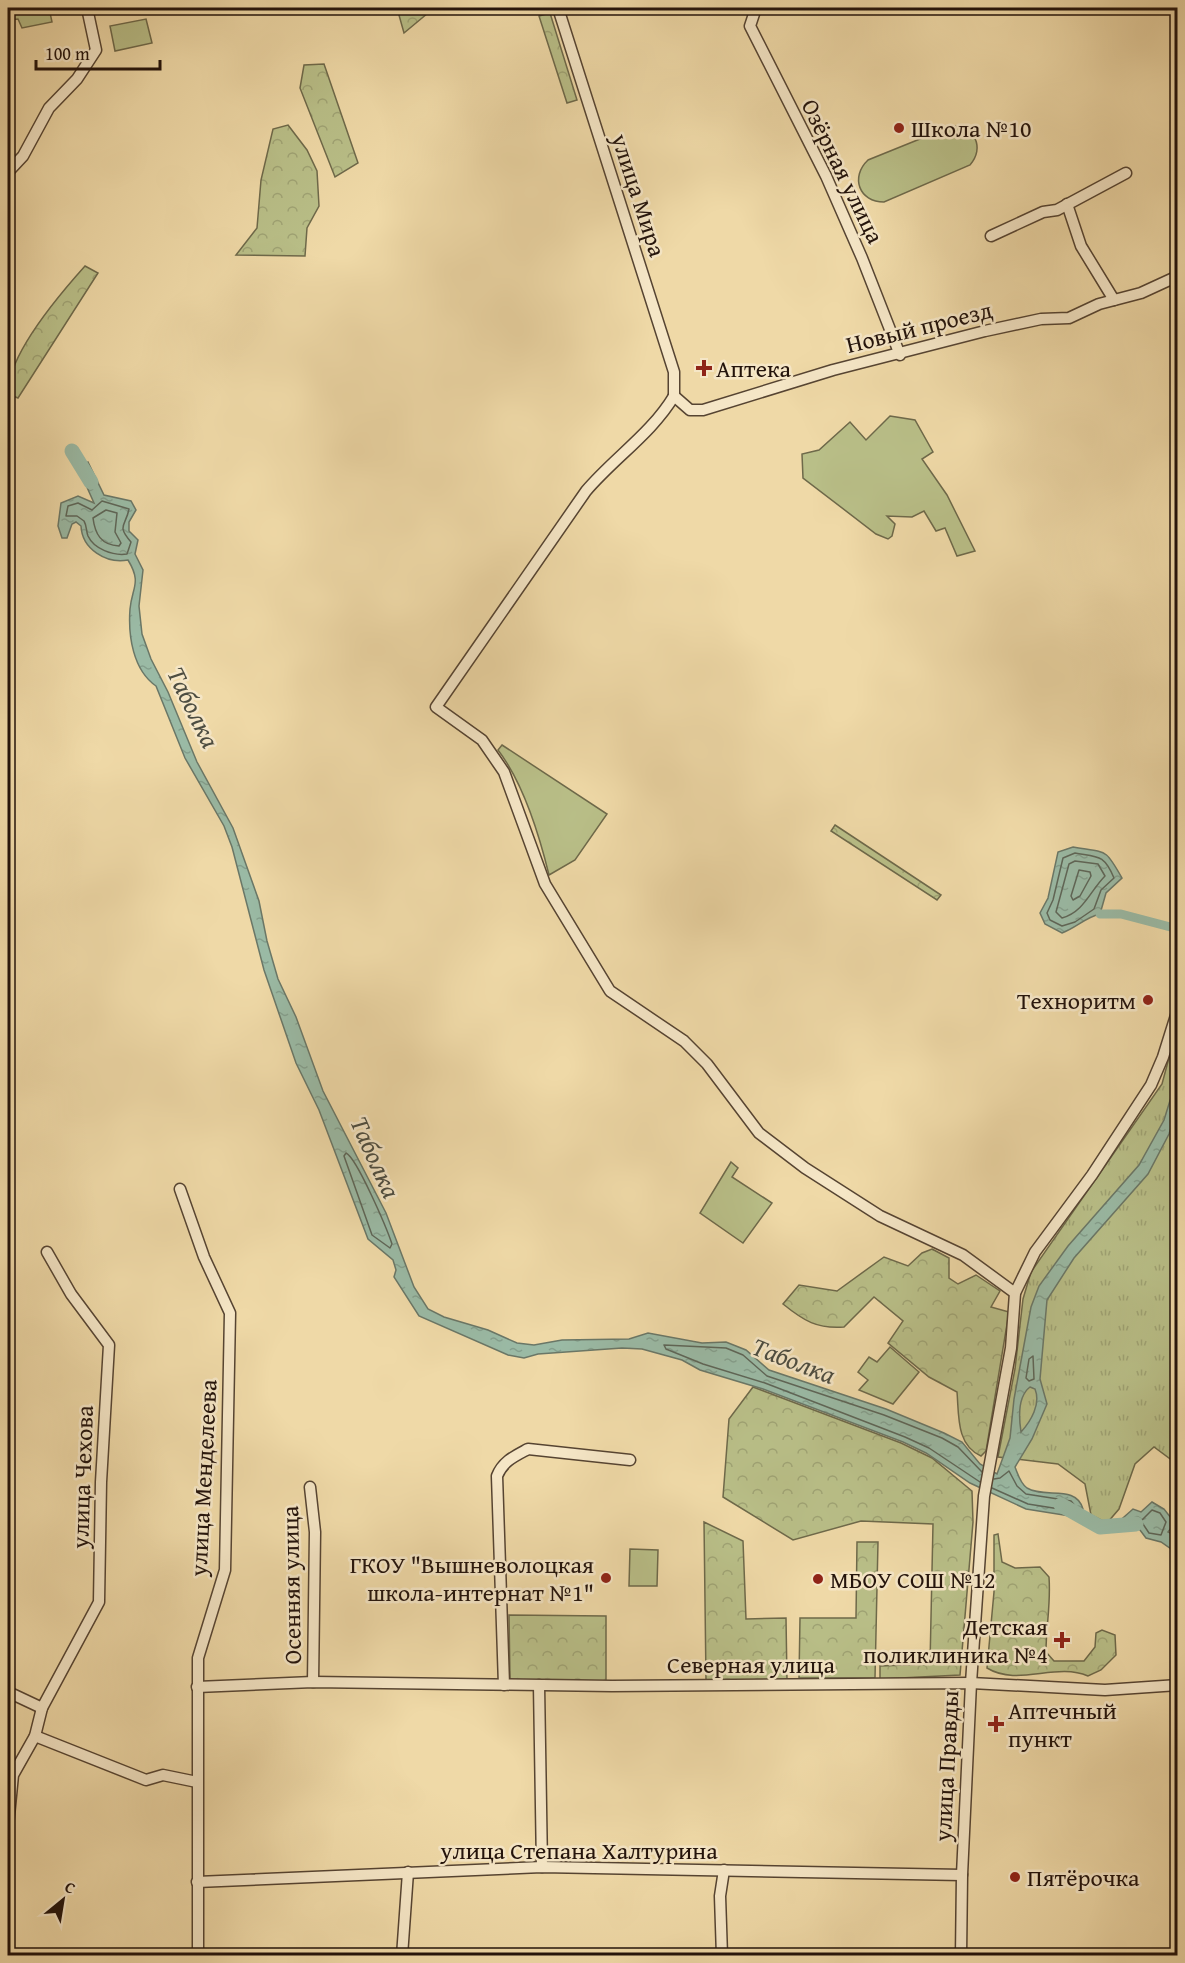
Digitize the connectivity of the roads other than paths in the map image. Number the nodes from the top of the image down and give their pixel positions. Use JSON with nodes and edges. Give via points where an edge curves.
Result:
{"nodes":[{"id":1,"x":87,"y":8,"type":"edge"},
{"id":2,"x":558,"y":8,"type":"edge"},
{"id":3,"x":756,"y":8,"type":"edge"},
{"id":4,"x":8,"y":172,"type":"edge"},
{"id":5,"x":1126,"y":173,"type":"dead end"},
{"id":6,"x":1067,"y":204,"type":"junction"},
{"id":7,"x":991,"y":236,"type":"dead end"},
{"id":8,"x":1178,"y":276,"type":"edge"},
{"id":9,"x":1114,"y":300,"type":"junction"},
{"id":10,"x":900,"y":355,"type":"junction"},
{"id":11,"x":674,"y":396,"type":"junction"},
{"id":12,"x":1178,"y":1009,"type":"edge"},
{"id":13,"x":180,"y":1189,"type":"dead end"},
{"id":14,"x":46,"y":1252,"type":"dead end"},
{"id":15,"x":1016,"y":1293,"type":"junction"},
{"id":16,"x":630,"y":1460,"type":"dead end"},
{"id":17,"x":310,"y":1487,"type":"dead end"},
{"id":18,"x":313,"y":1682,"type":"junction"},
{"id":19,"x":971,"y":1683,"type":"junction"},
{"id":20,"x":504,"y":1685,"type":"junction"},
{"id":21,"x":539,"y":1685,"type":"junction"},
{"id":22,"x":1178,"y":1685,"type":"edge"},
{"id":23,"x":198,"y":1687,"type":"junction"},
{"id":24,"x":8,"y":1692,"type":"edge"},
{"id":25,"x":42,"y":1708,"type":"junction"},
{"id":26,"x":35,"y":1736,"type":"junction"},
{"id":27,"x":197,"y":1782,"type":"junction"},
{"id":28,"x":8,"y":1826,"type":"edge"},
{"id":29,"x":542,"y":1868,"type":"junction"},
{"id":30,"x":724,"y":1870,"type":"junction"},
{"id":31,"x":408,"y":1872,"type":"junction"},
{"id":32,"x":962,"y":1875,"type":"junction"},
{"id":33,"x":197,"y":1882,"type":"junction"},
{"id":34,"x":198,"y":1956,"type":"edge"},
{"id":35,"x":402,"y":1956,"type":"edge"},
{"id":36,"x":722,"y":1956,"type":"edge"},
{"id":37,"x":962,"y":1956,"type":"edge"}],
"edges":[{"from":1,"to":4,"type":"street","via":[[96,50],[77,79],[50,108],[23,156]]},
{"from":2,"to":11,"type":"street","name":"улица Мира","via":[[674,372]]},
{"from":3,"to":10,"type":"street","name":"Озёрная улица","via":[[750,26],[826,176]]},
{"from":5,"to":6,"type":"street"},
{"from":6,"to":7,"type":"street"},
{"from":6,"to":9,"type":"street","via":[[1081,246]]},
{"from":8,"to":9,"type":"street","name":"Новый проезд"},
{"from":9,"to":10,"type":"street","name":"Новый проезд","via":[[1068,318],[996,328]]},
{"from":10,"to":11,"type":"street","name":"Новый проезд","via":[[832,370],[703,410],[690,410]]},
{"from":11,"to":15,"type":"street","via":[[662,417],[586,491],[436,707],[482,740],[504,772],[545,884],[610,991],[684,1041],[707,1064],[759,1132],[805,1168],[880,1216],[963,1255]]},
{"from":12,"to":15,"type":"street","name":"улица Правды","via":[[1151,1085],[1035,1252]]},
{"from":13,"to":23,"type":"street","name":"улица Менделеева","via":[[204,1257],[230,1313],[225,1570],[198,1659]]},
{"from":14,"to":25,"type":"street","name":"улица Чехова","via":[[71,1294],[110,1345],[110,1354],[101,1482],[99,1602]]},
{"from":15,"to":19,"type":"street","name":"улица Правды","via":[[1011,1348],[984,1496]]},
{"from":16,"to":20,"type":"street","via":[[528,1449],[513,1456],[499,1470]]},
{"from":17,"to":18,"type":"street","name":"Осенняя улица","via":[[315,1532]]},
{"from":18,"to":20,"type":"street","name":"Северная улица"},
{"from":18,"to":23,"type":"street","name":"Северная улица"},
{"from":19,"to":21,"type":"street","name":"Северная улица"},
{"from":19,"to":22,"type":"street","name":"Северная улица","via":[[1105,1690]]},
{"from":19,"to":32,"type":"street","name":"улица Правды"},
{"from":20,"to":21,"type":"street","name":"Северная улица"},
{"from":21,"to":29,"type":"street"},
{"from":23,"to":27,"type":"street","name":"улица Менделеева"},
{"from":24,"to":25,"type":"street"},
{"from":25,"to":26,"type":"street","name":"улица Чехова"},
{"from":26,"to":27,"type":"street","via":[[146,1780],[163,1775]]},
{"from":26,"to":28,"type":"street","name":"улица Чехова","via":[[13,1775]]},
{"from":27,"to":33,"type":"street","name":"улица Менделеева"},
{"from":29,"to":30,"type":"street","name":"улица Степана Халтурина"},
{"from":29,"to":31,"type":"street","name":"улица Степана Халтурина"},
{"from":30,"to":32,"type":"street","name":"улица Степана Халтурина"},
{"from":30,"to":36,"type":"street","via":[[720,1896]]},
{"from":31,"to":33,"type":"street","name":"улица Степана Халтурина"},
{"from":31,"to":35,"type":"street"},
{"from":32,"to":37,"type":"street","name":"улица Правды"},
{"from":33,"to":34,"type":"street","name":"улица Менделеева"}]}
